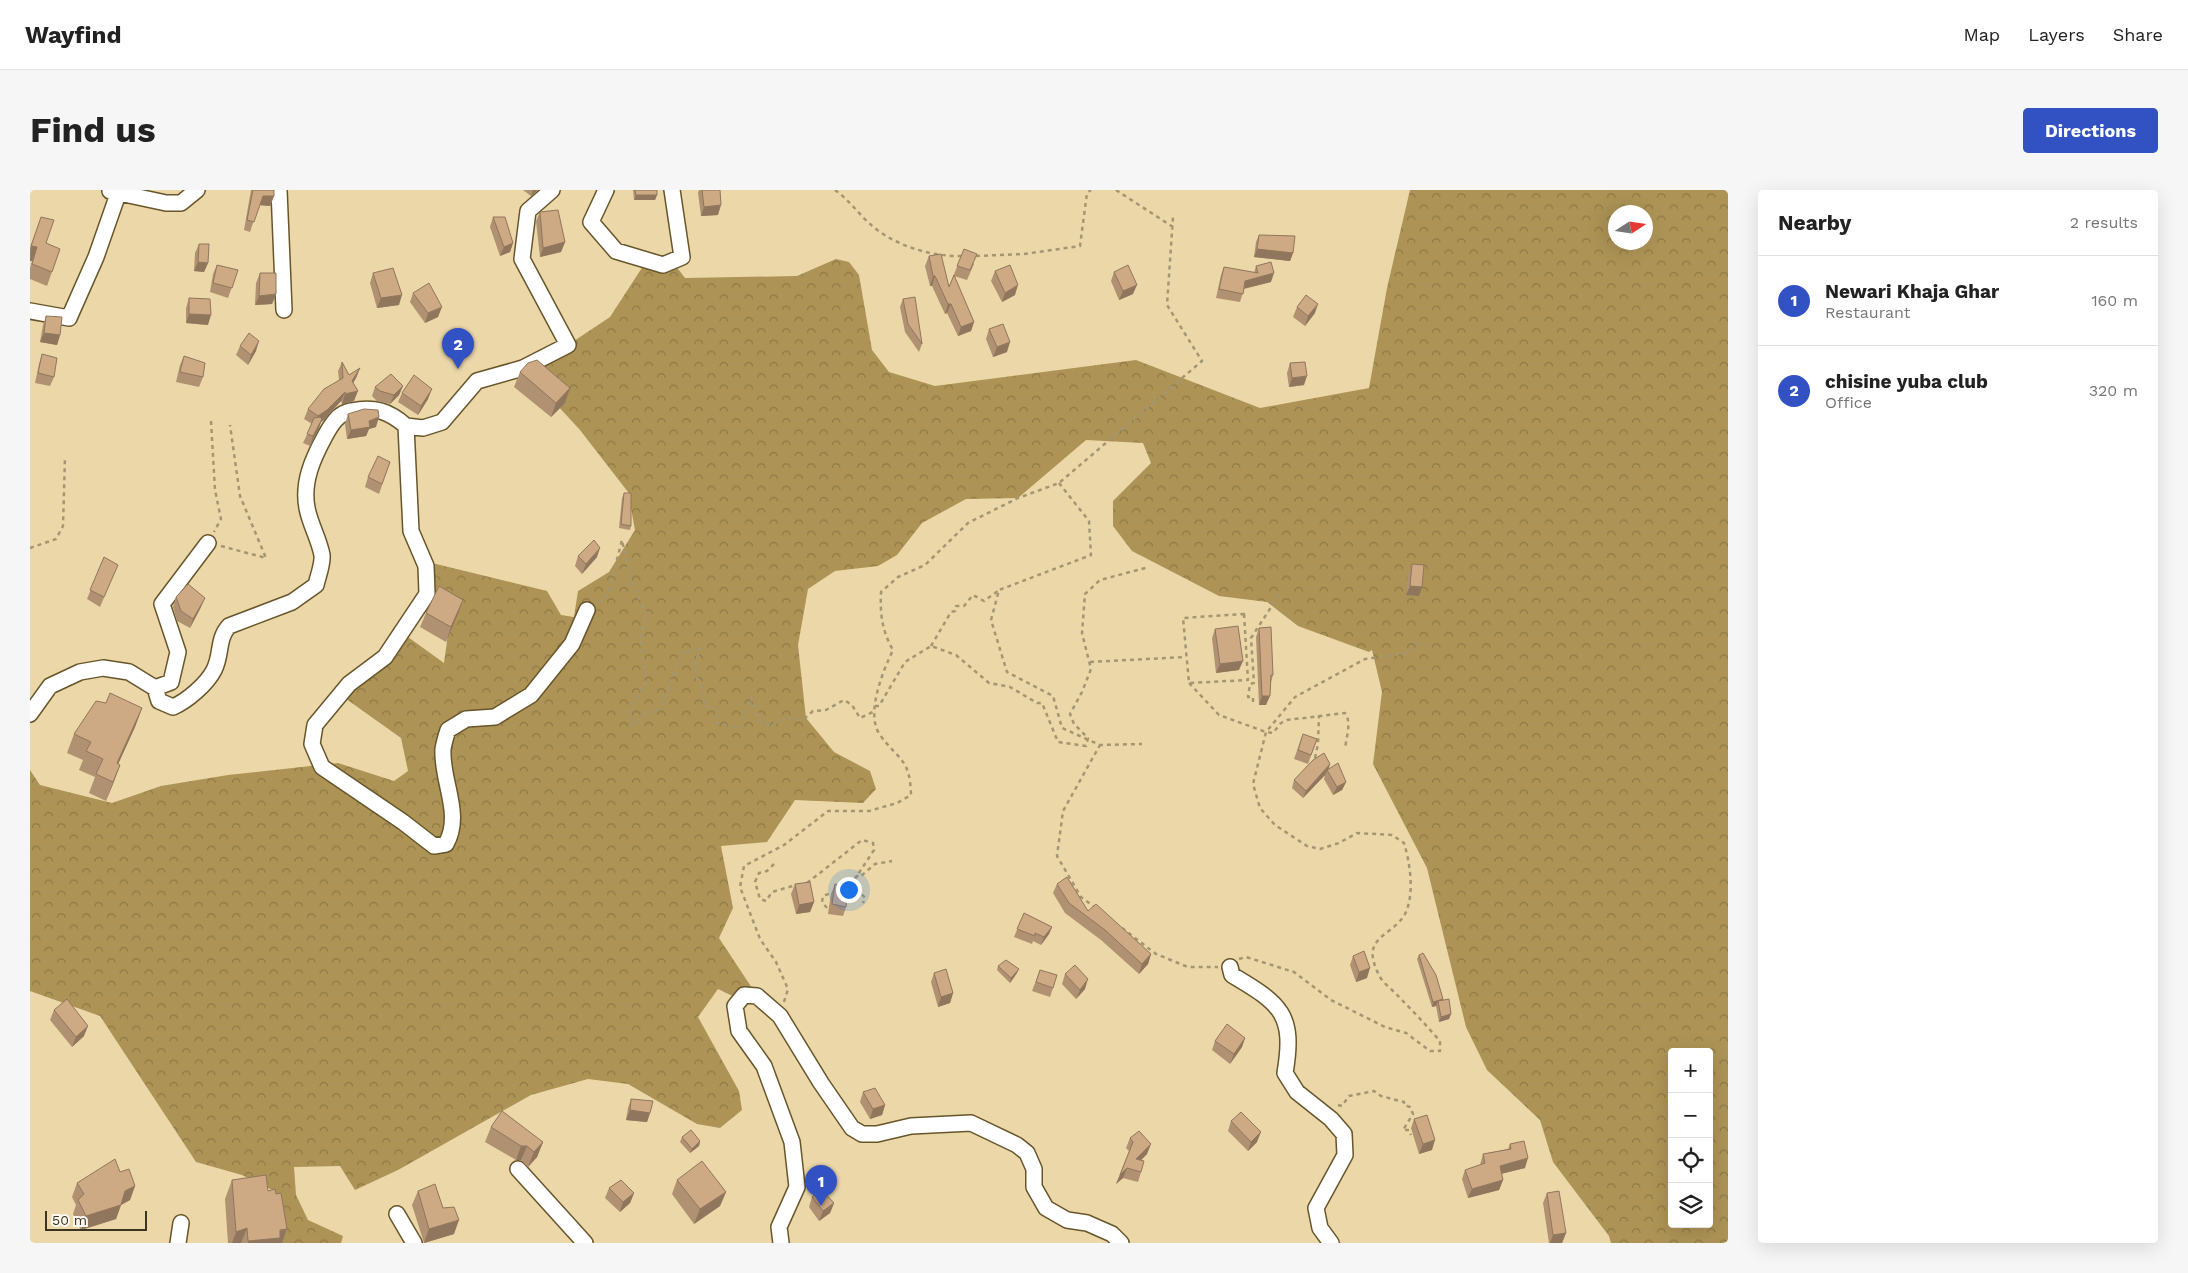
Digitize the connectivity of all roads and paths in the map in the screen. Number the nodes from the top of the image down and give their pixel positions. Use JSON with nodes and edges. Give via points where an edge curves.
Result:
{"nodes":[{"id":1,"x":197,"y":190,"type":"edge"},
{"id":2,"x":279,"y":190,"type":"edge"},
{"id":3,"x":552,"y":190,"type":"edge"},
{"id":4,"x":606,"y":190,"type":"edge"},
{"id":5,"x":672,"y":190,"type":"edge"},
{"id":6,"x":835,"y":190,"type":"edge"},
{"id":7,"x":1091,"y":190,"type":"edge"},
{"id":8,"x":1116,"y":190,"type":"edge"},
{"id":9,"x":113,"y":192,"type":"edge"},
{"id":10,"x":1173,"y":217,"type":"dead end"},
{"id":11,"x":1173,"y":227,"type":"junction"},
{"id":12,"x":964,"y":256,"type":"edge"},
{"id":13,"x":974,"y":256,"type":"edge"},
{"id":14,"x":284,"y":310,"type":"dead end"},
{"id":15,"x":30,"y":311,"type":"edge"},
{"id":16,"x":211,"y":421,"type":"dead end"},
{"id":17,"x":230,"y":425,"type":"dead end"},
{"id":18,"x":406,"y":426,"type":"junction"},
{"id":19,"x":65,"y":457,"type":"dead end"},
{"id":20,"x":1059,"y":483,"type":"junction"},
{"id":21,"x":208,"y":543,"type":"junction"},
{"id":22,"x":30,"y":548,"type":"edge"},
{"id":23,"x":1149,"y":567,"type":"dead end"},
{"id":24,"x":999,"y":590,"type":"junction"},
{"id":25,"x":1279,"y":595,"type":"dead end"},
{"id":26,"x":587,"y":610,"type":"joint"},
{"id":27,"x":1419,"y":643,"type":"dead end"},
{"id":28,"x":931,"y":646,"type":"junction"},
{"id":29,"x":1185,"y":657,"type":"junction"},
{"id":30,"x":1090,"y":662,"type":"junction"},
{"id":31,"x":1189,"y":683,"type":"junction"},
{"id":32,"x":155,"y":688,"type":"junction"},
{"id":33,"x":1253,"y":702,"type":"dead end"},
{"id":34,"x":875,"y":706,"type":"junction"},
{"id":35,"x":875,"y":712,"type":"junction"},
{"id":36,"x":30,"y":714,"type":"edge"},
{"id":37,"x":1319,"y":715,"type":"junction"},
{"id":38,"x":1266,"y":732,"type":"junction"},
{"id":39,"x":1088,"y":738,"type":"junction"},
{"id":40,"x":1142,"y":744,"type":"dead end"},
{"id":41,"x":1100,"y":745,"type":"junction"},
{"id":42,"x":1344,"y":749,"type":"dead end"},
{"id":43,"x":1315,"y":758,"type":"edge"},
{"id":44,"x":892,"y":861,"type":"dead end"},
{"id":45,"x":774,"y":864,"type":"dead end"},
{"id":46,"x":863,"y":903,"type":"dead end"},
{"id":47,"x":827,"y":908,"type":"dead end"},
{"id":48,"x":1096,"y":908,"type":"edge"},
{"id":49,"x":1119,"y":926,"type":"edge"},
{"id":50,"x":1230,"y":967,"type":"junction"},
{"id":51,"x":780,"y":1016,"type":"junction"},
{"id":52,"x":1326,"y":1116,"type":"junction"},
{"id":53,"x":1411,"y":1135,"type":"dead end"},
{"id":54,"x":518,"y":1169,"type":"dead end"},
{"id":55,"x":397,"y":1214,"type":"dead end"},
{"id":56,"x":181,"y":1223,"type":"dead end"},
{"id":57,"x":178,"y":1243,"type":"edge"},
{"id":58,"x":414,"y":1243,"type":"edge"},
{"id":59,"x":585,"y":1243,"type":"edge"},
{"id":60,"x":781,"y":1243,"type":"edge"},
{"id":61,"x":1121,"y":1243,"type":"edge"},
{"id":62,"x":1331,"y":1243,"type":"edge"}],
"edges":[{"from":1,"to":9,"type":"street","via":[[181,203]]},
{"from":2,"to":14,"type":"street"},
{"from":3,"to":18,"type":"street","via":[[528,211],[522,259],[568,344],[523,368],[477,381],[442,422],[423,428]]},
{"from":4,"to":5,"type":"street","via":[[591,222],[616,251],[663,265],[682,257]]},
{"from":6,"to":12,"type":"path","via":[[890,240],[944,256]]},
{"from":7,"to":13,"type":"path","via":[[1087,193],[1080,246],[1024,254]]},
{"from":8,"to":11,"type":"path"},
{"from":9,"to":15,"type":"street","via":[[96,257],[69,318]]},
{"from":10,"to":11,"type":"path"},
{"from":11,"to":20,"type":"path","via":[[1167,305],[1202,361]]},
{"from":16,"to":21,"type":"path","via":[[215,490],[221,519]]},
{"from":17,"to":21,"type":"path","via":[[240,496],[266,558]]},
{"from":18,"to":26,"type":"street","via":[[411,531],[426,566],[426,594],[385,658],[349,684],[314,724],[312,744],[322,767],[434,846],[446,844],[452,834],[453,812],[443,750],[448,730],[466,719],[495,717],[531,694],[572,644]]},
{"from":18,"to":32,"type":"street","via":[[394,416],[366,407],[346,412],[332,422],[313,457],[307,478],[307,507],[322,557],[316,585],[292,602],[229,626],[221,639],[214,670],[187,701],[173,707],[159,701]]},
{"from":19,"to":22,"type":"path","via":[[63,526],[56,539]]},
{"from":20,"to":24,"type":"path","via":[[1089,521],[1091,555]]},
{"from":20,"to":34,"type":"path","via":[[1018,498],[968,523],[925,565],[898,577],[881,592],[884,635],[893,650],[880,677]]},
{"from":21,"to":32,"type":"street","via":[[162,604],[178,652],[171,682]]},
{"from":23,"to":30,"type":"path","via":[[1100,580],[1085,594],[1082,633]]},
{"from":24,"to":28,"type":"path","via":[[984,600],[972,595],[964,606],[956,606]]},
{"from":24,"to":39,"type":"path","via":[[992,620],[1007,672],[1053,696],[1062,728]]},
{"from":25,"to":33,"type":"path","via":[[1251,638],[1254,683],[1250,684],[1248,697],[1253,697]]},
{"from":26,"to":35,"type":"path","via":[[608,595],[622,540],[630,578],[647,616],[640,634],[646,681],[628,712],[630,724],[637,724],[644,714],[660,709],[681,653],[700,649],[694,664],[696,681],[705,694],[704,706],[716,709],[716,723],[739,728],[751,698],[761,722],[767,725],[791,718],[803,720],[814,710],[826,710],[844,700],[852,705],[860,718]]},
{"from":27,"to":38,"type":"path","via":[[1409,653],[1365,659],[1295,697]]},
{"from":28,"to":34,"type":"path","via":[[905,662],[879,706]]},
{"from":28,"to":39,"type":"path","via":[[956,655],[989,683],[1010,686],[1042,703],[1058,742],[1086,746]]},
{"from":29,"to":30,"type":"path"},
{"from":29,"to":31,"type":"path"},
{"from":29,"to":31,"type":"path","via":[[1183,618],[1244,614],[1248,680]]},
{"from":30,"to":39,"type":"path","via":[[1091,669],[1070,714],[1074,724]]},
{"from":31,"to":38,"type":"path","via":[[1219,715]]},
{"from":32,"to":36,"type":"street","via":[[129,672],[103,668],[80,672],[50,686]]},
{"from":34,"to":35,"type":"path"},
{"from":35,"to":51,"type":"path","via":[[879,734],[911,774],[911,795],[897,803],[868,811],[828,811],[784,845],[744,866],[742,894],[760,939],[776,962],[788,990]]},
{"from":37,"to":38,"type":"path","via":[[1287,720],[1273,734]]},
{"from":37,"to":42,"type":"path","via":[[1345,712],[1348,717]]},
{"from":37,"to":43,"type":"path"},
{"from":38,"to":50,"type":"path","via":[[1253,784],[1260,808],[1276,825],[1307,846],[1320,849],[1357,833],[1392,835],[1404,843],[1409,864],[1408,905],[1398,923],[1375,943],[1373,960],[1378,975],[1440,1040],[1440,1050],[1430,1051],[1406,1033],[1331,1000],[1294,972],[1246,957],[1234,960]]},
{"from":39,"to":41,"type":"path"},
{"from":40,"to":41,"type":"path"},
{"from":41,"to":48,"type":"path","via":[[1063,811],[1057,856],[1081,897]]},
{"from":44,"to":47,"type":"path","via":[[875,864],[836,892],[823,896],[822,902]]},
{"from":45,"to":46,"type":"path","via":[[759,873],[755,882],[760,899],[766,901],[772,892],[793,884],[802,887],[862,840],[873,843],[874,850],[849,888],[858,895],[860,892],[865,898]]},
{"from":49,"to":50,"type":"path","via":[[1156,954],[1188,968]]},
{"from":50,"to":52,"type":"street","via":[[1232,974],[1264,994],[1283,1016],[1290,1043],[1285,1073],[1297,1092]]},
{"from":51,"to":60,"type":"street","via":[[757,996],[744,995],[735,1006],[739,1031],[764,1066],[792,1142],[797,1186],[779,1227]]},
{"from":51,"to":61,"type":"street","via":[[852,1128],[862,1134],[877,1134],[911,1126],[971,1123],[1017,1144],[1027,1153],[1034,1169],[1034,1188],[1046,1208],[1067,1220],[1087,1223],[1112,1234]]},
{"from":52,"to":53,"type":"path","via":[[1335,1105],[1342,1106],[1349,1096],[1374,1091],[1410,1107],[1413,1114],[1403,1130],[1409,1130]]},
{"from":52,"to":62,"type":"street","via":[[1344,1134],[1344,1155],[1316,1208],[1320,1228]]},
{"from":54,"to":59,"type":"street"},
{"from":55,"to":58,"type":"street"},
{"from":56,"to":57,"type":"street"}]}
